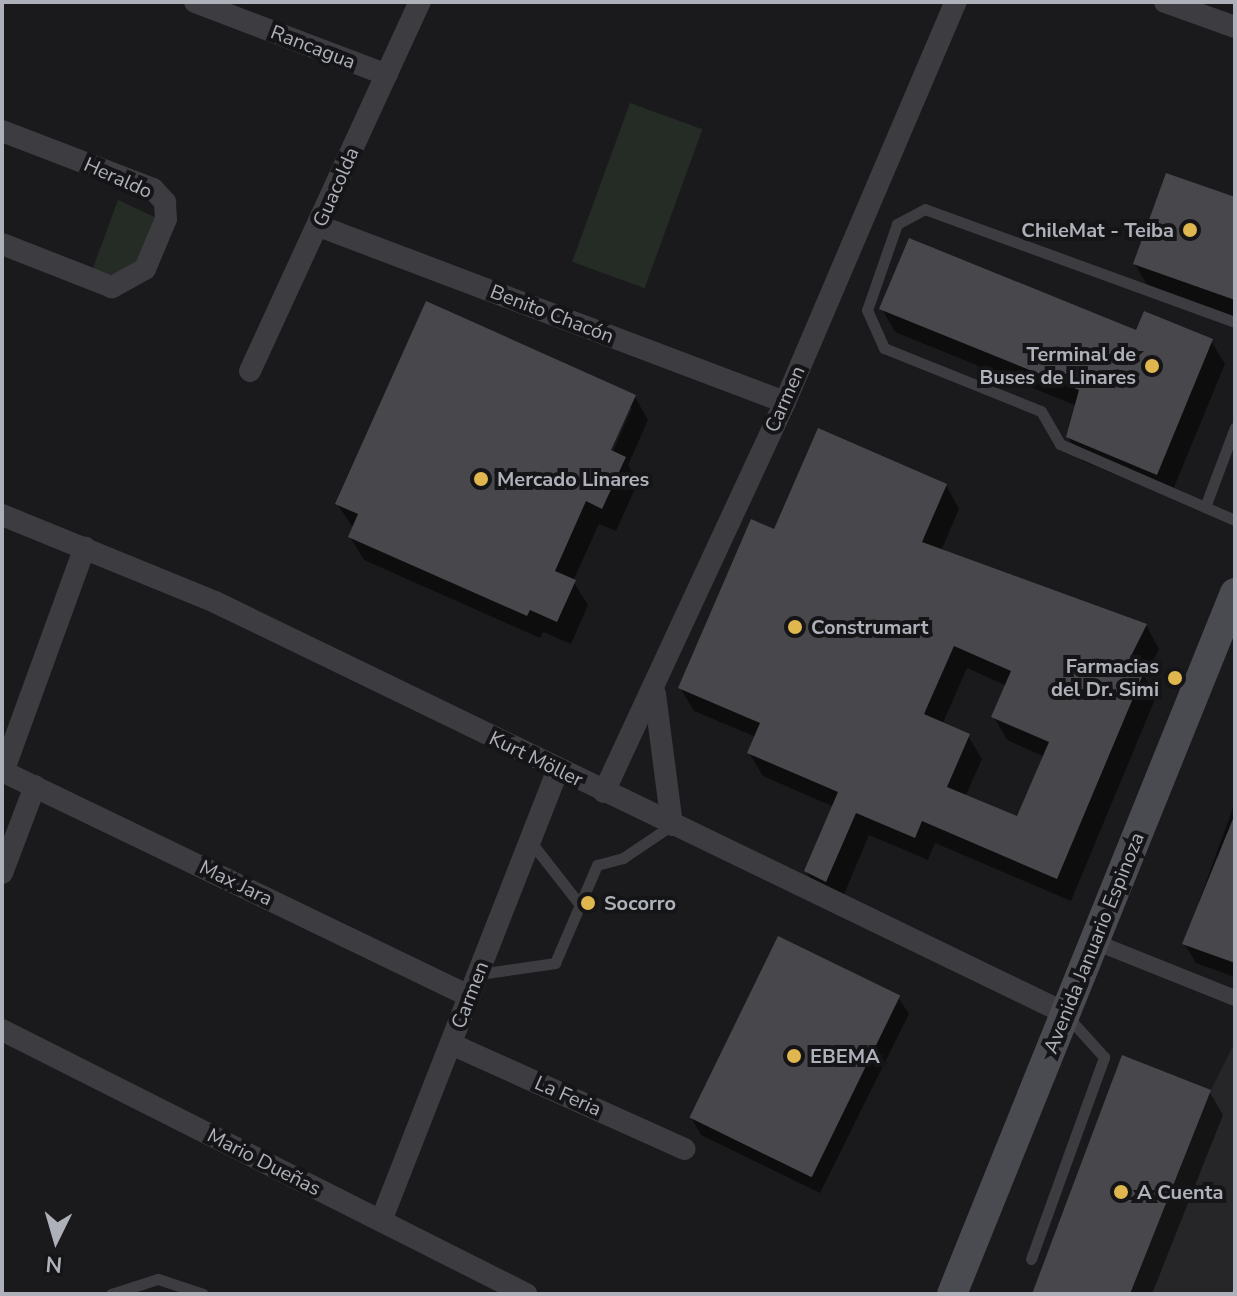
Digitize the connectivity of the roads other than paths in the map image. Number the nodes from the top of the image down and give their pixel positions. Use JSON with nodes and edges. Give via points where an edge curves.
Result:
{"nodes":[{"id":1,"x":195,"y":2,"type":"edge"},
{"id":2,"x":420,"y":2,"type":"edge"},
{"id":3,"x":956,"y":2,"type":"edge"},
{"id":4,"x":1165,"y":2,"type":"edge"},
{"id":5,"x":1235,"y":27,"type":"edge"},
{"id":6,"x":387,"y":75,"type":"junction"},
{"id":7,"x":2,"y":131,"type":"edge"},
{"id":8,"x":319,"y":226,"type":"junction"},
{"id":9,"x":2,"y":244,"type":"edge"},
{"id":10,"x":1235,"y":322,"type":"edge"},
{"id":11,"x":250,"y":371,"type":"dead end"},
{"id":12,"x":785,"y":402,"type":"junction"},
{"id":13,"x":1235,"y":427,"type":"edge"},
{"id":14,"x":1205,"y":507,"type":"junction"},
{"id":15,"x":2,"y":515,"type":"edge"},
{"id":16,"x":1235,"y":520,"type":"edge"},
{"id":17,"x":85,"y":547,"type":"junction"},
{"id":18,"x":1235,"y":593,"type":"edge"},
{"id":19,"x":656,"y":681,"type":"junction"},
{"id":20,"x":558,"y":770,"type":"junction"},
{"id":21,"x":3,"y":772,"type":"edge"},
{"id":22,"x":35,"y":786,"type":"junction"},
{"id":23,"x":604,"y":792,"type":"junction"},
{"id":24,"x":672,"y":825,"type":"junction"},
{"id":25,"x":530,"y":841,"type":"junction"},
{"id":26,"x":2,"y":873,"type":"edge"},
{"id":27,"x":581,"y":906,"type":"junction"},
{"id":28,"x":1095,"y":942,"type":"junction"},
{"id":29,"x":478,"y":974,"type":"junction"},
{"id":30,"x":469,"y":996,"type":"junction"},
{"id":31,"x":1235,"y":998,"type":"edge"},
{"id":32,"x":1065,"y":1013,"type":"junction"},
{"id":33,"x":2,"y":1030,"type":"edge"},
{"id":34,"x":451,"y":1044,"type":"junction"},
{"id":35,"x":685,"y":1149,"type":"dead end"},
{"id":36,"x":381,"y":1221,"type":"junction"},
{"id":37,"x":1031,"y":1259,"type":"dead end"},
{"id":38,"x":111,"y":1294,"type":"edge"},
{"id":39,"x":203,"y":1294,"type":"edge"},
{"id":40,"x":526,"y":1294,"type":"edge"},
{"id":41,"x":952,"y":1294,"type":"edge"}],
"edges":[{"from":1,"to":6,"type":"street","name":"Rancagua"},
{"from":2,"to":6,"type":"street","name":"Guacolda"},
{"from":3,"to":12,"type":"street","name":"Carmen"},
{"from":4,"to":5,"type":"street"},
{"from":6,"to":8,"type":"street","name":"Guacolda"},
{"from":7,"to":9,"type":"street","name":"Heraldo","via":[[153,189],[165,202],[166,219],[145,269],[112,287]]},
{"from":8,"to":11,"type":"street","name":"Guacolda"},
{"from":8,"to":12,"type":"street","name":"Benito Chacón"},
{"from":10,"to":14,"type":"lane","via":[[925,209],[897,224],[867,310],[884,348],[1041,411],[1060,444]]},
{"from":12,"to":19,"type":"street","name":"Carmen"},
{"from":13,"to":14,"type":"lane"},
{"from":14,"to":16,"type":"lane"},
{"from":15,"to":17,"type":"street","name":"Kurt Möller"},
{"from":17,"to":20,"type":"street","name":"Kurt Möller"},
{"from":17,"to":21,"type":"street"},
{"from":18,"to":28,"type":"main road","name":"Avenida Januario Espinoza"},
{"from":19,"to":23,"type":"street","name":"Carmen"},
{"from":19,"to":24,"type":"street","via":[[654,722]]},
{"from":20,"to":23,"type":"street","name":"Kurt Möller"},
{"from":20,"to":25,"type":"street","name":"Carmen"},
{"from":21,"to":22,"type":"street","name":"Max Jara"},
{"from":22,"to":26,"type":"street"},
{"from":22,"to":30,"type":"street","name":"Max Jara"},
{"from":23,"to":24,"type":"street","name":"Kurt Möller"},
{"from":24,"to":27,"type":"lane","via":[[623,858],[597,865]]},
{"from":24,"to":32,"type":"street","name":"Kurt Möller"},
{"from":25,"to":27,"type":"lane"},
{"from":25,"to":29,"type":"street","name":"Carmen"},
{"from":27,"to":29,"type":"lane","via":[[555,963]]},
{"from":28,"to":31,"type":"street"},
{"from":28,"to":32,"type":"main road","name":"Avenida Januario Espinoza"},
{"from":29,"to":30,"type":"street","name":"Carmen"},
{"from":30,"to":34,"type":"street","name":"Carmen"},
{"from":32,"to":37,"type":"lane","via":[[1104,1057]]},
{"from":32,"to":41,"type":"main road","name":"Avenida Januario Espinoza"},
{"from":33,"to":36,"type":"street","name":"Mario Dueñas"},
{"from":34,"to":35,"type":"street","name":"La Feria"},
{"from":34,"to":36,"type":"street","name":"Carmen"},
{"from":36,"to":40,"type":"street","name":"Mario Dueñas"},
{"from":38,"to":39,"type":"lane","via":[[158,1279]]}]}
